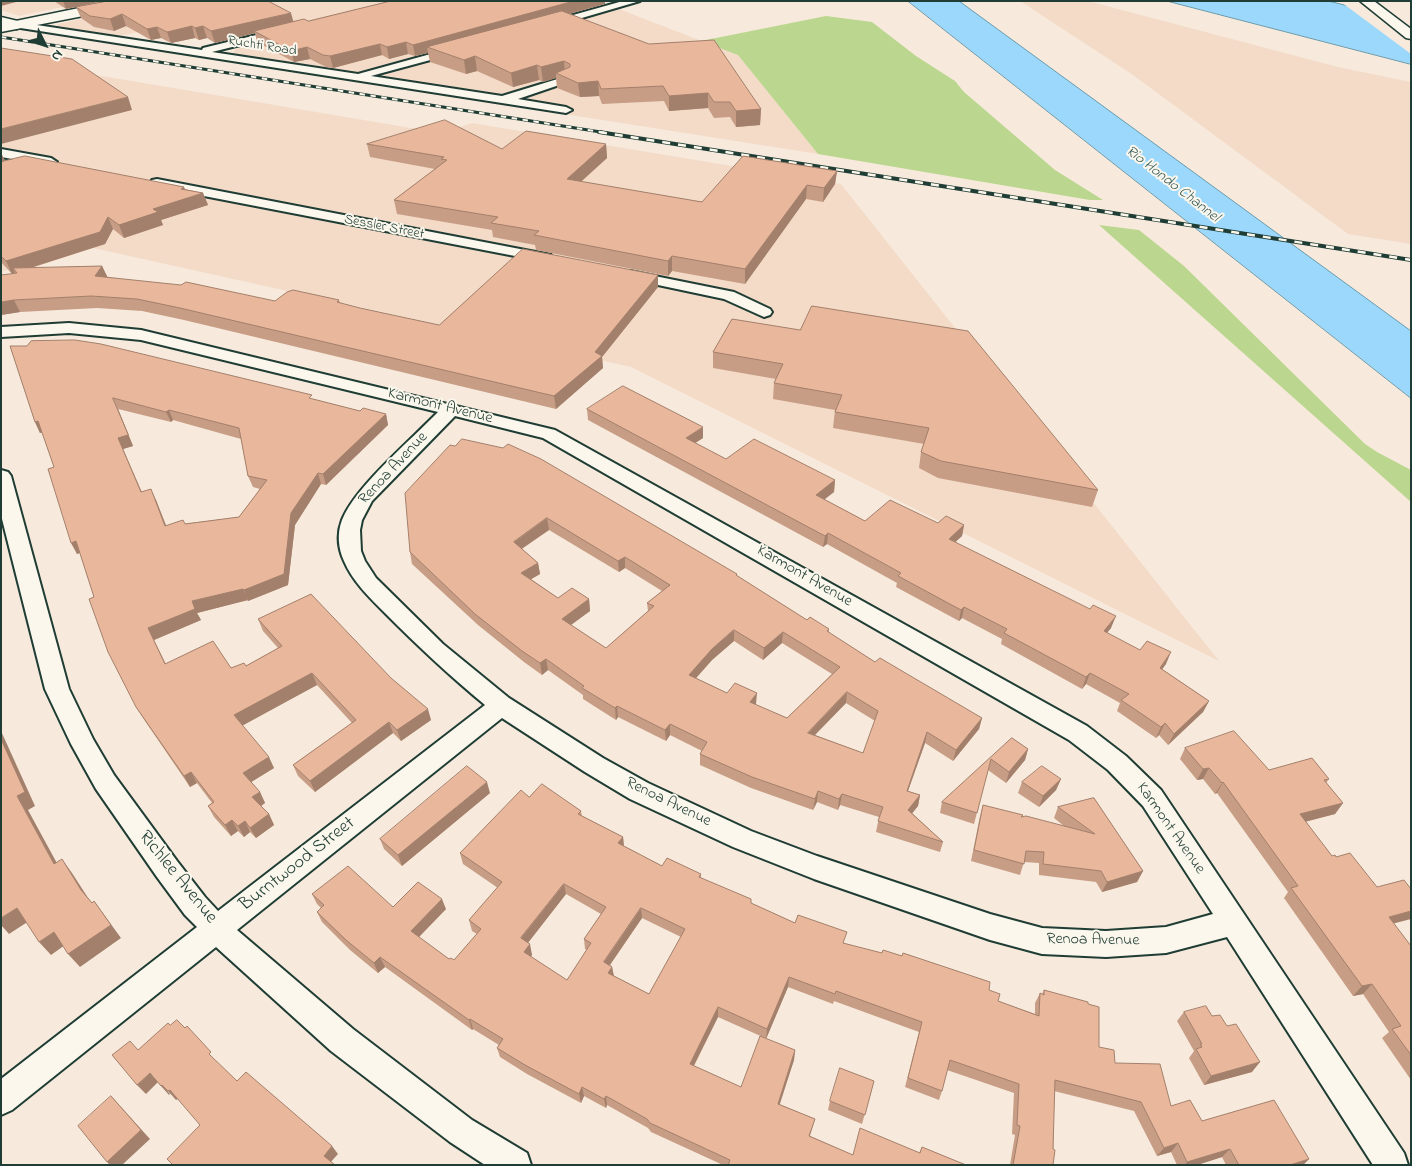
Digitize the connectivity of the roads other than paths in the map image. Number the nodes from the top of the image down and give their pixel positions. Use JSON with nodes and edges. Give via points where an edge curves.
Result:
{"nodes":[{"id":1,"x":140,"y":1,"type":"edge"},
{"id":2,"x":635,"y":1,"type":"edge"},
{"id":3,"x":1366,"y":1,"type":"edge"},
{"id":4,"x":123,"y":2,"type":"edge"},
{"id":5,"x":1,"y":21,"type":"edge"},
{"id":6,"x":16,"y":25,"type":"junction"},
{"id":7,"x":1,"y":28,"type":"edge"},
{"id":8,"x":296,"y":28,"type":"edge"},
{"id":9,"x":536,"y":28,"type":"edge"},
{"id":10,"x":1411,"y":35,"type":"edge"},
{"id":11,"x":468,"y":47,"type":"edge"},
{"id":12,"x":195,"y":52,"type":"junction"},
{"id":13,"x":355,"y":77,"type":"junction"},
{"id":14,"x":564,"y":80,"type":"edge"},
{"id":15,"x":503,"y":100,"type":"junction"},
{"id":16,"x":566,"y":110,"type":"dead end"},
{"id":17,"x":1,"y":153,"type":"edge"},
{"id":18,"x":38,"y":160,"type":"junction"},
{"id":19,"x":66,"y":165,"type":"edge"},
{"id":20,"x":11,"y":167,"type":"edge"},
{"id":21,"x":142,"y":180,"type":"edge"},
{"id":22,"x":556,"y":260,"type":"edge"},
{"id":23,"x":612,"y":271,"type":"edge"},
{"id":24,"x":764,"y":312,"type":"dead end"},
{"id":25,"x":1,"y":332,"type":"edge"},
{"id":26,"x":451,"y":410,"type":"junction"},
{"id":27,"x":1,"y":476,"type":"edge"},
{"id":28,"x":500,"y":705,"type":"junction"},
{"id":29,"x":1233,"y":922,"type":"junction"},
{"id":30,"x":217,"y":929,"type":"junction"},
{"id":31,"x":1,"y":1099,"type":"edge"},
{"id":32,"x":515,"y":1165,"type":"edge"},
{"id":33,"x":1392,"y":1165,"type":"edge"}],
"edges":[{"from":1,"to":4,"type":"main road"},
{"from":2,"to":9,"type":"street"},
{"from":3,"to":10,"type":"main road"},
{"from":4,"to":6,"type":"main road"},
{"from":5,"to":6,"type":"main road"},
{"from":6,"to":7,"type":"main road"},
{"from":6,"to":12,"type":"street","name":"Ruchti Road"},
{"from":8,"to":12,"type":"street"},
{"from":11,"to":13,"type":"street"},
{"from":12,"to":13,"type":"street","name":"Ruchti Road"},
{"from":13,"to":15,"type":"street","name":"Ruchti Road"},
{"from":14,"to":15,"type":"street","name":"Ruchti Road"},
{"from":15,"to":16,"type":"street","name":"Ruchti Road"},
{"from":17,"to":18,"type":"street"},
{"from":18,"to":19,"type":"street"},
{"from":18,"to":20,"type":"street"},
{"from":21,"to":22,"type":"street","name":"Sessler Street"},
{"from":23,"to":24,"type":"street","via":[[729,295]]},
{"from":25,"to":26,"type":"street","name":"Karmont Avenue","via":[[69,328],[141,335]]},
{"from":26,"to":28,"type":"street","name":"Renoa Avenue","via":[[357,508],[349,530],[350,551],[368,584],[435,650]]},
{"from":26,"to":29,"type":"street","name":"Karmont Avenue","via":[[543,432],[561,440],[1092,742],[1130,773],[1152,798]]},
{"from":27,"to":30,"type":"street","name":"Richlee Avenue","via":[[49,663],[68,714],[116,798],[195,906]]},
{"from":28,"to":29,"type":"street","name":"Renoa Avenue","via":[[639,791],[742,839],[990,927],[1042,941],[1106,944],[1166,940]]},
{"from":28,"to":30,"type":"street","name":"Burntwood Street"},
{"from":29,"to":33,"type":"street","name":"Karmont Avenue"},
{"from":30,"to":31,"type":"street","name":"Burntwood Street"},
{"from":30,"to":32,"type":"street","name":"Richlee Avenue","via":[[349,1045],[462,1131]]}]}
